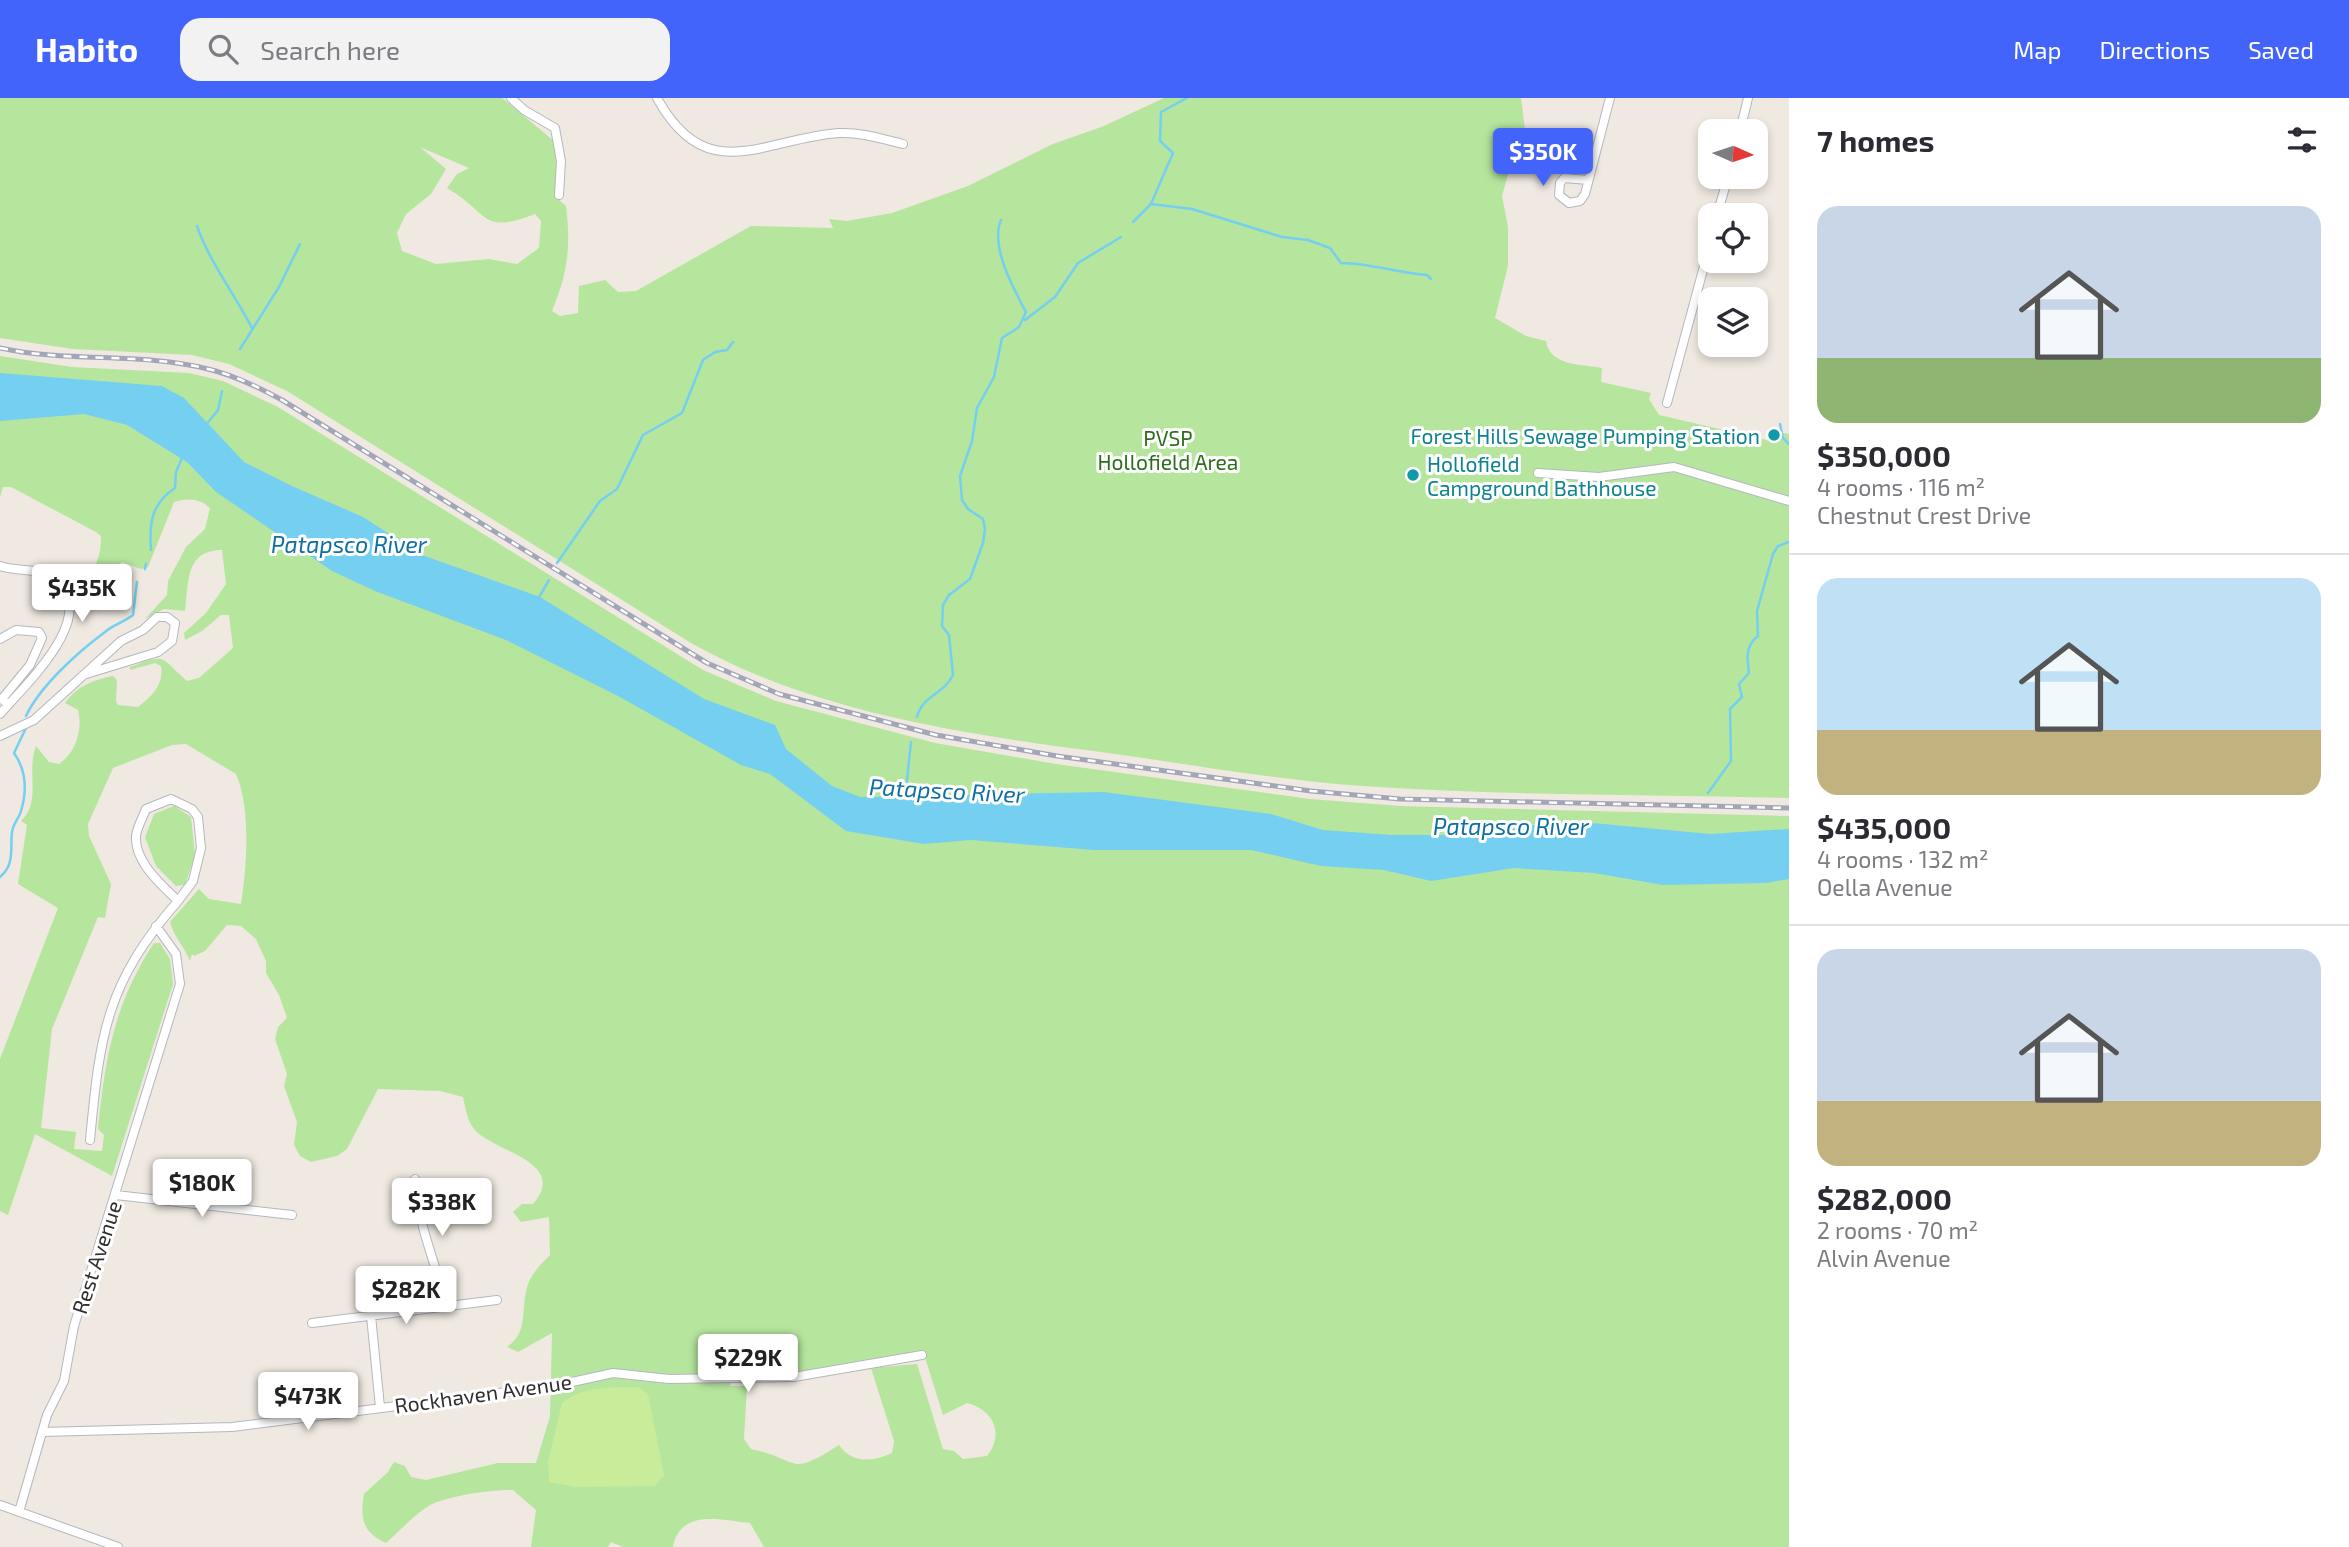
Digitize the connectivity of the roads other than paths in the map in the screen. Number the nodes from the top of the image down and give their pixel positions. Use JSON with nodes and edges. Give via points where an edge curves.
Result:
{"nodes":[{"id":1,"x":511,"y":98,"type":"edge"},
{"id":2,"x":657,"y":98,"type":"edge"},
{"id":3,"x":1610,"y":98,"type":"edge"},
{"id":4,"x":1748,"y":98,"type":"edge"},
{"id":5,"x":1743,"y":119,"type":"edge"},
{"id":6,"x":903,"y":144,"type":"dead end"},
{"id":7,"x":1588,"y":180,"type":"junction"},
{"id":8,"x":559,"y":195,"type":"dead end"},
{"id":9,"x":1702,"y":273,"type":"edge"},
{"id":10,"x":1668,"y":403,"type":"dead end"},
{"id":11,"x":1538,"y":473,"type":"dead end"},
{"id":12,"x":1789,"y":501,"type":"edge"},
{"id":13,"x":0,"y":566,"type":"edge"},
{"id":14,"x":0,"y":639,"type":"edge"},
{"id":15,"x":83,"y":675,"type":"junction"},
{"id":16,"x":8,"y":705,"type":"junction"},
{"id":17,"x":0,"y":714,"type":"edge"},
{"id":18,"x":0,"y":736,"type":"edge"},
{"id":19,"x":178,"y":901,"type":"junction"},
{"id":20,"x":156,"y":926,"type":"junction"},
{"id":21,"x":90,"y":1140,"type":"dead end"},
{"id":22,"x":415,"y":1179,"type":"dead end"},
{"id":23,"x":116,"y":1195,"type":"junction"},
{"id":24,"x":292,"y":1215,"type":"dead end"},
{"id":25,"x":498,"y":1300,"type":"dead end"},
{"id":26,"x":445,"y":1306,"type":"junction"},
{"id":27,"x":371,"y":1316,"type":"junction"},
{"id":28,"x":312,"y":1323,"type":"dead end"},
{"id":29,"x":922,"y":1355,"type":"dead end"},
{"id":30,"x":380,"y":1408,"type":"junction"},
{"id":31,"x":42,"y":1432,"type":"junction"},
{"id":32,"x":0,"y":1506,"type":"edge"},
{"id":33,"x":19,"y":1512,"type":"junction"},
{"id":34,"x":118,"y":1547,"type":"edge"}],
"edges":[{"from":1,"to":8,"type":"street","via":[[555,128],[561,161]]},
{"from":2,"to":6,"type":"street","via":[[679,129],[719,151],[747,152],[838,134],[868,135]]},
{"from":3,"to":7,"type":"street"},
{"from":4,"to":5,"type":"street"},
{"from":7,"to":7,"type":"street","via":[[1580,201],[1569,204],[1562,200],[1560,183],[1568,177]]},
{"from":9,"to":10,"type":"street"},
{"from":11,"to":12,"type":"street","via":[[1599,477],[1674,467]]},
{"from":13,"to":16,"type":"street","via":[[52,577],[65,591],[69,611],[60,642]]},
{"from":14,"to":16,"type":"street","via":[[26,629],[39,632],[42,638],[30,665],[2,699]]},
{"from":15,"to":15,"type":"street","via":[[157,617],[175,623],[172,640],[158,652]]},
{"from":15,"to":18,"type":"street","via":[[34,720]]},
{"from":16,"to":17,"type":"street"},
{"from":19,"to":19,"type":"street","via":[[148,870],[136,843],[146,809],[171,799],[198,817],[201,848],[192,881]]},
{"from":19,"to":20,"type":"street"},
{"from":20,"to":21,"type":"street","via":[[124,976],[105,1025]]},
{"from":20,"to":23,"type":"street","name":"Rest Avenue","via":[[176,954],[180,984]]},
{"from":22,"to":26,"type":"street","via":[[422,1195],[422,1224]]},
{"from":23,"to":24,"type":"street"},
{"from":23,"to":31,"type":"street","name":"Rest Avenue","via":[[74,1326],[64,1381]]},
{"from":25,"to":26,"type":"street"},
{"from":26,"to":27,"type":"street"},
{"from":27,"to":28,"type":"street"},
{"from":27,"to":30,"type":"street"},
{"from":29,"to":30,"type":"street","name":"Rockhaven Avenue","via":[[768,1379],[597,1374],[554,1386]]},
{"from":30,"to":31,"type":"street","name":"Rockhaven Avenue","via":[[232,1427]]},
{"from":31,"to":33,"type":"street","name":"Rest Avenue"},
{"from":32,"to":33,"type":"street"},
{"from":33,"to":34,"type":"street"}]}
